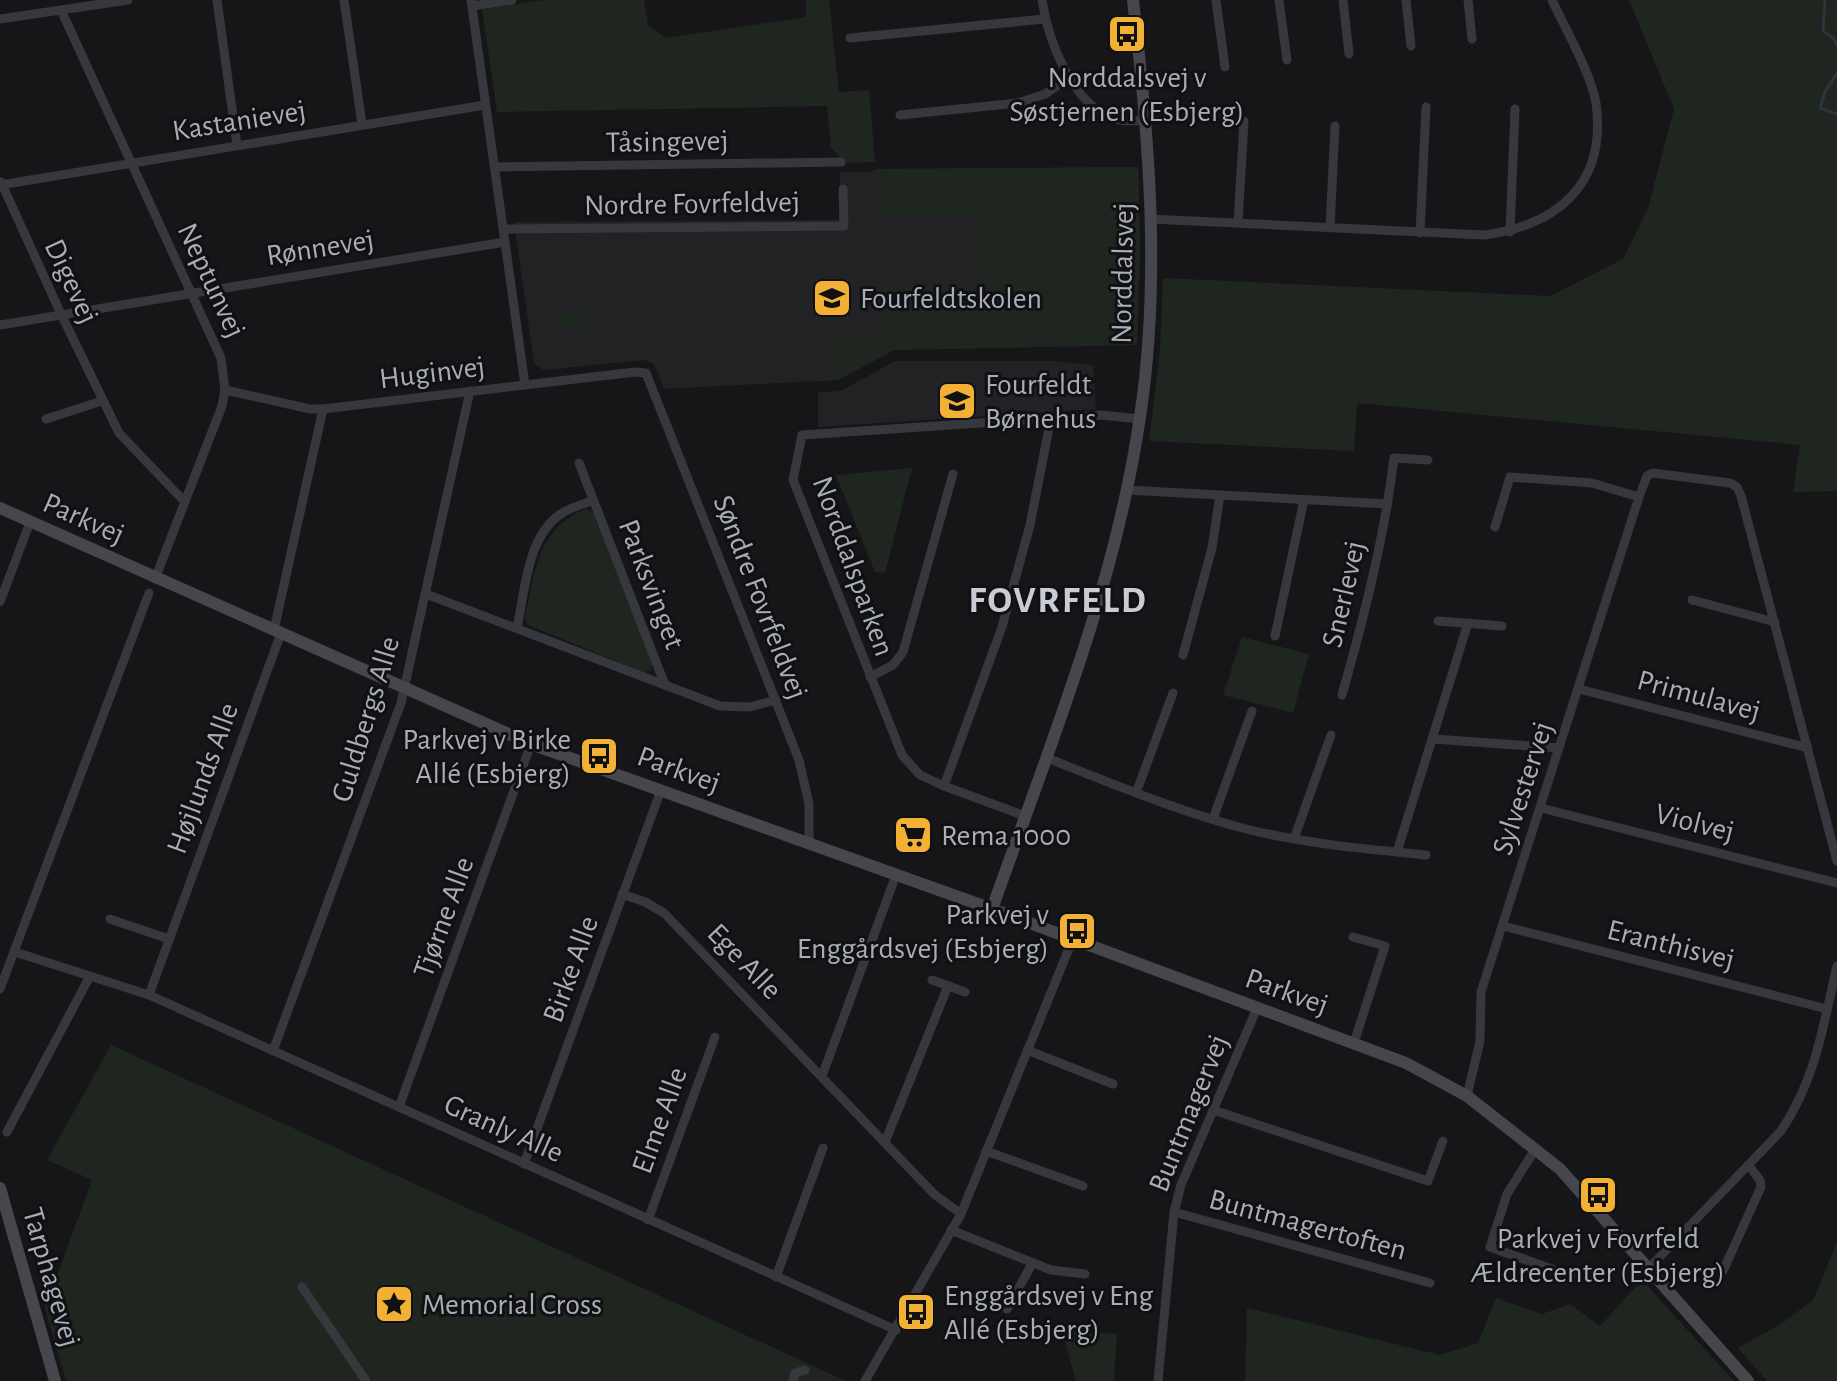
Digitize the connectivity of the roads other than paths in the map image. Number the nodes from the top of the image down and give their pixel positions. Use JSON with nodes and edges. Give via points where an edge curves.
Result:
{"nodes":[{"id":1,"x":52,"y":0,"type":"edge"},
{"id":2,"x":128,"y":0,"type":"edge"},
{"id":3,"x":217,"y":0,"type":"edge"},
{"id":4,"x":344,"y":0,"type":"edge"},
{"id":5,"x":512,"y":0,"type":"edge"},
{"id":6,"x":1042,"y":0,"type":"edge"},
{"id":7,"x":1133,"y":0,"type":"edge"},
{"id":8,"x":1216,"y":0,"type":"edge"},
{"id":9,"x":1279,"y":0,"type":"edge"},
{"id":10,"x":1343,"y":0,"type":"edge"},
{"id":11,"x":1406,"y":0,"type":"edge"},
{"id":12,"x":1468,"y":0,"type":"edge"},
{"id":13,"x":1552,"y":0,"type":"edge"},
{"id":14,"x":471,"y":3,"type":"edge"},
{"id":15,"x":57,"y":10,"type":"junction"},
{"id":16,"x":0,"y":19,"type":"edge"},
{"id":17,"x":1045,"y":19,"type":"junction"},
{"id":18,"x":850,"y":38,"type":"dead end"},
{"id":19,"x":1472,"y":39,"type":"dead end"},
{"id":20,"x":1411,"y":46,"type":"dead end"},
{"id":21,"x":1349,"y":54,"type":"dead end"},
{"id":22,"x":1287,"y":60,"type":"dead end"},
{"id":23,"x":1225,"y":67,"type":"dead end"},
{"id":24,"x":1069,"y":78,"type":"junction"},
{"id":25,"x":485,"y":105,"type":"junction"},
{"id":26,"x":1426,"y":107,"type":"dead end"},
{"id":27,"x":1515,"y":109,"type":"dead end"},
{"id":28,"x":900,"y":115,"type":"dead end"},
{"id":29,"x":1146,"y":120,"type":"junction"},
{"id":30,"x":1244,"y":121,"type":"dead end"},
{"id":31,"x":362,"y":124,"type":"junction"},
{"id":32,"x":1335,"y":126,"type":"dead end"},
{"id":33,"x":237,"y":145,"type":"junction"},
{"id":34,"x":132,"y":162,"type":"junction"},
{"id":35,"x":841,"y":162,"type":"dead end"},
{"id":36,"x":495,"y":167,"type":"junction"},
{"id":37,"x":1,"y":183,"type":"edge"},
{"id":38,"x":843,"y":189,"type":"dead end"},
{"id":39,"x":1150,"y":219,"type":"junction"},
{"id":40,"x":1238,"y":223,"type":"junction"},
{"id":41,"x":1330,"y":227,"type":"junction"},
{"id":42,"x":504,"y":229,"type":"junction"},
{"id":43,"x":1510,"y":232,"type":"junction"},
{"id":44,"x":1420,"y":233,"type":"junction"},
{"id":45,"x":505,"y":242,"type":"junction"},
{"id":46,"x":191,"y":293,"type":"junction"},
{"id":47,"x":61,"y":314,"type":"junction"},
{"id":48,"x":0,"y":325,"type":"edge"},
{"id":49,"x":646,"y":373,"type":"joint"},
{"id":50,"x":525,"y":385,"type":"junction"},
{"id":51,"x":225,"y":390,"type":"junction"},
{"id":52,"x":470,"y":391,"type":"junction"},
{"id":53,"x":102,"y":401,"type":"junction"},
{"id":54,"x":323,"y":409,"type":"junction"},
{"id":55,"x":1051,"y":418,"type":"junction"},
{"id":56,"x":46,"y":419,"type":"dead end"},
{"id":57,"x":1140,"y":419,"type":"junction"},
{"id":58,"x":1428,"y":460,"type":"dead end"},
{"id":59,"x":579,"y":463,"type":"dead end"},
{"id":60,"x":953,"y":474,"type":"dead end"},
{"id":61,"x":1126,"y":490,"type":"junction"},
{"id":62,"x":1220,"y":495,"type":"junction"},
{"id":63,"x":1639,"y":497,"type":"junction"},
{"id":64,"x":593,"y":500,"type":"junction"},
{"id":65,"x":1304,"y":500,"type":"junction"},
{"id":66,"x":185,"y":502,"type":"junction"},
{"id":67,"x":1388,"y":504,"type":"junction"},
{"id":68,"x":0,"y":508,"type":"edge"},
{"id":69,"x":30,"y":522,"type":"junction"},
{"id":70,"x":1495,"y":527,"type":"dead end"},
{"id":71,"x":155,"y":579,"type":"junction"},
{"id":72,"x":149,"y":593,"type":"dead end"},
{"id":73,"x":426,"y":594,"type":"junction"},
{"id":74,"x":1692,"y":600,"type":"dead end"},
{"id":75,"x":0,"y":602,"type":"edge"},
{"id":76,"x":1438,"y":621,"type":"dead end"},
{"id":77,"x":1775,"y":622,"type":"junction"},
{"id":78,"x":1468,"y":623,"type":"junction"},
{"id":79,"x":1502,"y":626,"type":"dead end"},
{"id":80,"x":517,"y":628,"type":"junction"},
{"id":81,"x":277,"y":632,"type":"junction"},
{"id":82,"x":1275,"y":636,"type":"dead end"},
{"id":83,"x":1183,"y":655,"type":"dead end"},
{"id":84,"x":870,"y":677,"type":"junction"},
{"id":85,"x":665,"y":685,"type":"junction"},
{"id":86,"x":1579,"y":689,"type":"junction"},
{"id":87,"x":404,"y":690,"type":"junction"},
{"id":88,"x":1173,"y":693,"type":"dead end"},
{"id":89,"x":1342,"y":695,"type":"dead end"},
{"id":90,"x":776,"y":700,"type":"junction"},
{"id":91,"x":1252,"y":711,"type":"dead end"},
{"id":92,"x":1331,"y":735,"type":"dead end"},
{"id":93,"x":1434,"y":739,"type":"junction"},
{"id":94,"x":531,"y":744,"type":"junction"},
{"id":95,"x":1559,"y":748,"type":"junction"},
{"id":96,"x":1808,"y":748,"type":"junction"},
{"id":97,"x":1047,"y":758,"type":"junction"},
{"id":98,"x":944,"y":786,"type":"junction"},
{"id":99,"x":661,"y":790,"type":"junction"},
{"id":100,"x":1136,"y":793,"type":"junction"},
{"id":101,"x":1541,"y":808,"type":"junction"},
{"id":102,"x":1025,"y":816,"type":"junction"},
{"id":103,"x":1213,"y":819,"type":"junction"},
{"id":104,"x":1294,"y":839,"type":"junction"},
{"id":105,"x":809,"y":843,"type":"junction"},
{"id":106,"x":1397,"y":852,"type":"junction"},
{"id":107,"x":1426,"y":855,"type":"dead end"},
{"id":108,"x":1837,"y":861,"type":"edge"},
{"id":109,"x":896,"y":875,"type":"junction"},
{"id":110,"x":1837,"y":883,"type":"edge"},
{"id":111,"x":622,"y":894,"type":"junction"},
{"id":112,"x":992,"y":909,"type":"junction"},
{"id":113,"x":110,"y":919,"type":"dead end"},
{"id":114,"x":1503,"y":926,"type":"junction"},
{"id":115,"x":1353,"y":937,"type":"dead end"},
{"id":116,"x":169,"y":939,"type":"junction"},
{"id":117,"x":1072,"y":941,"type":"junction"},
{"id":118,"x":15,"y":952,"type":"junction"},
{"id":119,"x":1837,"y":966,"type":"edge"},
{"id":120,"x":90,"y":976,"type":"junction"},
{"id":121,"x":932,"y":980,"type":"dead end"},
{"id":122,"x":948,"y":986,"type":"junction"},
{"id":123,"x":0,"y":989,"type":"edge"},
{"id":124,"x":965,"y":992,"type":"dead end"},
{"id":125,"x":149,"y":995,"type":"junction"},
{"id":126,"x":1257,"y":1008,"type":"junction"},
{"id":127,"x":1827,"y":1009,"type":"junction"},
{"id":128,"x":715,"y":1037,"type":"dead end"},
{"id":129,"x":1354,"y":1043,"type":"junction"},
{"id":130,"x":1027,"y":1050,"type":"junction"},
{"id":131,"x":273,"y":1051,"type":"junction"},
{"id":132,"x":822,"y":1076,"type":"junction"},
{"id":133,"x":1113,"y":1084,"type":"dead end"},
{"id":134,"x":1467,"y":1096,"type":"junction"},
{"id":135,"x":399,"y":1107,"type":"junction"},
{"id":136,"x":1213,"y":1110,"type":"junction"},
{"id":137,"x":7,"y":1132,"type":"dead end"},
{"id":138,"x":1443,"y":1141,"type":"dead end"},
{"id":139,"x":885,"y":1142,"type":"junction"},
{"id":140,"x":823,"y":1148,"type":"dead end"},
{"id":141,"x":1536,"y":1148,"type":"junction"},
{"id":142,"x":986,"y":1151,"type":"junction"},
{"id":143,"x":524,"y":1164,"type":"junction"},
{"id":144,"x":1748,"y":1165,"type":"junction"},
{"id":145,"x":1083,"y":1186,"type":"dead end"},
{"id":146,"x":0,"y":1188,"type":"edge"},
{"id":147,"x":1174,"y":1212,"type":"junction"},
{"id":148,"x":961,"y":1214,"type":"junction"},
{"id":149,"x":648,"y":1220,"type":"junction"},
{"id":150,"x":951,"y":1230,"type":"junction"},
{"id":151,"x":1032,"y":1264,"type":"junction"},
{"id":152,"x":1649,"y":1268,"type":"junction"},
{"id":153,"x":1723,"y":1271,"type":"dead end"},
{"id":154,"x":1085,"y":1274,"type":"dead end"},
{"id":155,"x":776,"y":1277,"type":"junction"},
{"id":156,"x":1574,"y":1277,"type":"dead end"},
{"id":157,"x":1430,"y":1283,"type":"dead end"},
{"id":158,"x":302,"y":1287,"type":"dead end"},
{"id":159,"x":1007,"y":1309,"type":"dead end"},
{"id":160,"x":896,"y":1330,"type":"junction"},
{"id":161,"x":805,"y":1370,"type":"dead end"},
{"id":162,"x":55,"y":1381,"type":"edge"},
{"id":163,"x":366,"y":1381,"type":"edge"},
{"id":164,"x":793,"y":1381,"type":"edge"},
{"id":165,"x":866,"y":1381,"type":"edge"},
{"id":166,"x":1158,"y":1381,"type":"edge"},
{"id":167,"x":1748,"y":1381,"type":"edge"}],
"edges":[{"from":1,"to":15,"type":"street","name":"Neptunvej"},
{"from":2,"to":15,"type":"street"},
{"from":3,"to":33,"type":"street"},
{"from":4,"to":31,"type":"street"},
{"from":5,"to":14,"type":"street"},
{"from":6,"to":17,"type":"street"},
{"from":7,"to":29,"type":"street","name":"Norddalsvej"},
{"from":8,"to":23,"type":"street"},
{"from":9,"to":22,"type":"street"},
{"from":10,"to":21,"type":"street"},
{"from":11,"to":20,"type":"street"},
{"from":12,"to":19,"type":"street"},
{"from":13,"to":43,"type":"street","via":[[1595,100],[1598,142],[1588,174],[1572,198],[1552,215]]},
{"from":14,"to":25,"type":"street"},
{"from":15,"to":16,"type":"street"},
{"from":15,"to":34,"type":"street","name":"Neptunvej"},
{"from":17,"to":18,"type":"street"},
{"from":17,"to":24,"type":"street"},
{"from":24,"to":28,"type":"street","via":[[1018,103]]},
{"from":24,"to":29,"type":"street","via":[[1092,106],[1114,119]]},
{"from":25,"to":31,"type":"street","name":"Kastanievej"},
{"from":25,"to":36,"type":"street"},
{"from":26,"to":44,"type":"street"},
{"from":27,"to":43,"type":"street"},
{"from":29,"to":39,"type":"street","name":"Norddalsvej"},
{"from":30,"to":40,"type":"street"},
{"from":31,"to":33,"type":"street","name":"Kastanievej"},
{"from":32,"to":41,"type":"street"},
{"from":33,"to":34,"type":"street","name":"Kastanievej"},
{"from":34,"to":37,"type":"street","name":"Kastanievej"},
{"from":34,"to":46,"type":"street","name":"Neptunvej"},
{"from":35,"to":36,"type":"street","name":"Tåsingevej"},
{"from":36,"to":42,"type":"street"},
{"from":37,"to":47,"type":"street","name":"Digevej"},
{"from":38,"to":42,"type":"street","name":"Nordre Fovrfeldvej","via":[[844,226]]},
{"from":39,"to":40,"type":"street"},
{"from":39,"to":57,"type":"street","name":"Norddalsvej"},
{"from":40,"to":41,"type":"street"},
{"from":41,"to":44,"type":"street"},
{"from":42,"to":45,"type":"street"},
{"from":43,"to":44,"type":"street"},
{"from":45,"to":46,"type":"street","name":"Rønnevej"},
{"from":45,"to":50,"type":"street"},
{"from":46,"to":47,"type":"street","name":"Rønnevej"},
{"from":46,"to":51,"type":"street","name":"Neptunvej","via":[[221,358]]},
{"from":47,"to":48,"type":"street","name":"Rønnevej"},
{"from":47,"to":53,"type":"street","name":"Digevej"},
{"from":49,"to":50,"type":"street","name":"Huginvej"},
{"from":49,"to":90,"type":"street","name":"Søndre Fovrfeldvej"},
{"from":50,"to":52,"type":"street","name":"Huginvej"},
{"from":51,"to":54,"type":"street","name":"Huginvej"},
{"from":51,"to":66,"type":"street","name":"Neptunvej"},
{"from":52,"to":54,"type":"street","name":"Huginvej"},
{"from":52,"to":73,"type":"street","name":"Guldbergs Alle"},
{"from":53,"to":56,"type":"street"},
{"from":53,"to":66,"type":"street","name":"Digevej","via":[[119,433]]},
{"from":54,"to":81,"type":"street","name":"Højlunds Alle"},
{"from":55,"to":57,"type":"street","name":"Norddalsparken"},
{"from":55,"to":84,"type":"street","name":"Norddalsparken","via":[[802,435],[793,480]]},
{"from":55,"to":98,"type":"street","via":[[1002,627]]},
{"from":57,"to":61,"type":"street","name":"Norddalsvej"},
{"from":58,"to":67,"type":"street","name":"Snerlevej","via":[[1394,458]]},
{"from":59,"to":64,"type":"street","name":"Parksvinget"},
{"from":60,"to":84,"type":"street","name":"Norddalsparken","via":[[903,652],[893,665]]},
{"from":61,"to":62,"type":"street","name":"Snerlevej"},
{"from":61,"to":97,"type":"street","name":"Norddalsvej","via":[[1092,627]]},
{"from":62,"to":65,"type":"street","name":"Snerlevej"},
{"from":62,"to":83,"type":"street","via":[[1212,548]]},
{"from":63,"to":70,"type":"street","via":[[1592,483],[1510,477]]},
{"from":63,"to":77,"type":"street","name":"Sylvestervej","via":[[1653,473],[1737,487]]},
{"from":63,"to":86,"type":"street","name":"Sylvestervej"},
{"from":64,"to":80,"type":"street","name":"Parksvinget","via":[[562,513],[536,544]]},
{"from":64,"to":85,"type":"street","name":"Parksvinget"},
{"from":65,"to":67,"type":"street","name":"Snerlevej"},
{"from":65,"to":82,"type":"street","name":"Snerlevej"},
{"from":66,"to":71,"type":"street","name":"Neptunvej"},
{"from":67,"to":89,"type":"street","name":"Snerlevej"},
{"from":68,"to":69,"type":"street","name":"Parkvej"},
{"from":69,"to":71,"type":"street","name":"Parkvej"},
{"from":69,"to":75,"type":"street"},
{"from":71,"to":81,"type":"street","name":"Parkvej"},
{"from":72,"to":118,"type":"street"},
{"from":73,"to":80,"type":"street","name":"Parksvinget"},
{"from":73,"to":87,"type":"street","name":"Guldbergs Alle"},
{"from":74,"to":77,"type":"street"},
{"from":76,"to":78,"type":"street"},
{"from":77,"to":96,"type":"street"},
{"from":78,"to":79,"type":"street"},
{"from":78,"to":93,"type":"street"},
{"from":80,"to":85,"type":"street","name":"Parksvinget"},
{"from":81,"to":87,"type":"street","name":"Parkvej"},
{"from":81,"to":116,"type":"street","name":"Højlunds Alle"},
{"from":84,"to":98,"type":"street","name":"Norddalsparken","via":[[902,755],[920,775]]},
{"from":85,"to":90,"type":"street","name":"Parksvinget","via":[[720,706],[749,707]]},
{"from":86,"to":95,"type":"street","name":"Sylvestervej"},
{"from":86,"to":96,"type":"street","name":"Primulavej"},
{"from":87,"to":94,"type":"street","name":"Parkvej"},
{"from":87,"to":131,"type":"street","name":"Guldbergs Alle"},
{"from":88,"to":100,"type":"street"},
{"from":90,"to":105,"type":"street","name":"Søndre Fovrfeldvej","via":[[805,780]]},
{"from":91,"to":103,"type":"street"},
{"from":92,"to":104,"type":"street"},
{"from":93,"to":95,"type":"street"},
{"from":93,"to":106,"type":"street"},
{"from":94,"to":99,"type":"street","name":"Parkvej"},
{"from":94,"to":135,"type":"street","name":"Tjørne Alle"},
{"from":95,"to":101,"type":"street","name":"Sylvestervej"},
{"from":96,"to":108,"type":"street"},
{"from":97,"to":100,"type":"street"},
{"from":97,"to":102,"type":"street","name":"Norddalsvej"},
{"from":98,"to":102,"type":"street","name":"Norddalsparken"},
{"from":99,"to":105,"type":"street","name":"Parkvej"},
{"from":99,"to":111,"type":"street","name":"Birke Alle"},
{"from":100,"to":103,"type":"street"},
{"from":101,"to":110,"type":"street","name":"Violvej"},
{"from":101,"to":114,"type":"street","name":"Sylvestervej"},
{"from":102,"to":112,"type":"street","name":"Norddalsvej"},
{"from":103,"to":104,"type":"street"},
{"from":104,"to":106,"type":"street"},
{"from":105,"to":109,"type":"street","name":"Parkvej"},
{"from":106,"to":107,"type":"street"},
{"from":109,"to":112,"type":"street","name":"Parkvej"},
{"from":109,"to":132,"type":"street"},
{"from":111,"to":132,"type":"street","name":"Ege Alle","via":[[664,913]]},
{"from":111,"to":143,"type":"street","name":"Birke Alle"},
{"from":112,"to":117,"type":"street","name":"Parkvej"},
{"from":113,"to":116,"type":"street"},
{"from":114,"to":127,"type":"street","name":"Eranthisvej"},
{"from":114,"to":134,"type":"street","name":"Sylvestervej","via":[[1481,992],[1480,1041]]},
{"from":115,"to":129,"type":"street","name":"Parkvej","via":[[1385,946]]},
{"from":116,"to":125,"type":"street","name":"Højlunds Alle"},
{"from":117,"to":126,"type":"street","name":"Parkvej"},
{"from":117,"to":130,"type":"street"},
{"from":118,"to":120,"type":"street","name":"Granly Alle"},
{"from":118,"to":123,"type":"street"},
{"from":119,"to":127,"type":"street"},
{"from":120,"to":125,"type":"street","name":"Granly Alle"},
{"from":120,"to":137,"type":"street"},
{"from":121,"to":122,"type":"street"},
{"from":122,"to":124,"type":"street"},
{"from":122,"to":139,"type":"street"},
{"from":125,"to":131,"type":"street","name":"Granly Alle"},
{"from":126,"to":129,"type":"street","name":"Parkvej"},
{"from":126,"to":136,"type":"street","name":"Buntmagervej"},
{"from":127,"to":144,"type":"street","via":[[1814,1067],[1798,1106]]},
{"from":128,"to":149,"type":"street","name":"Elme Alle"},
{"from":129,"to":134,"type":"street","name":"Parkvej"},
{"from":130,"to":133,"type":"street"},
{"from":130,"to":142,"type":"street"},
{"from":131,"to":135,"type":"street","name":"Granly Alle"},
{"from":132,"to":139,"type":"street","name":"Ege Alle"},
{"from":134,"to":141,"type":"street","name":"Parkvej"},
{"from":135,"to":143,"type":"street","name":"Granly Alle"},
{"from":136,"to":138,"type":"street","via":[[1428,1181]]},
{"from":136,"to":147,"type":"street","name":"Buntmagervej"},
{"from":139,"to":148,"type":"street","name":"Ege Alle","via":[[934,1194]]},
{"from":140,"to":155,"type":"street"},
{"from":141,"to":152,"type":"street","name":"Parkvej"},
{"from":141,"to":156,"type":"street","via":[[1507,1194],[1490,1247]]},
{"from":142,"to":145,"type":"street"},
{"from":142,"to":148,"type":"street"},
{"from":143,"to":149,"type":"street","name":"Granly Alle"},
{"from":144,"to":152,"type":"street"},
{"from":144,"to":153,"type":"street","via":[[1761,1187]]},
{"from":146,"to":162,"type":"street","name":"Tarphagevej"},
{"from":147,"to":157,"type":"street","name":"Buntmagertoften"},
{"from":147,"to":166,"type":"street","name":"Buntmagervej"},
{"from":148,"to":150,"type":"street"},
{"from":149,"to":155,"type":"street","name":"Granly Alle"},
{"from":150,"to":151,"type":"street"},
{"from":150,"to":160,"type":"street"},
{"from":151,"to":154,"type":"street"},
{"from":151,"to":159,"type":"street"},
{"from":152,"to":167,"type":"street","name":"Parkvej"},
{"from":155,"to":160,"type":"street","name":"Granly Alle"},
{"from":158,"to":163,"type":"street"},
{"from":160,"to":165,"type":"street"},
{"from":161,"to":164,"type":"street","via":[[795,1373]]}]}
